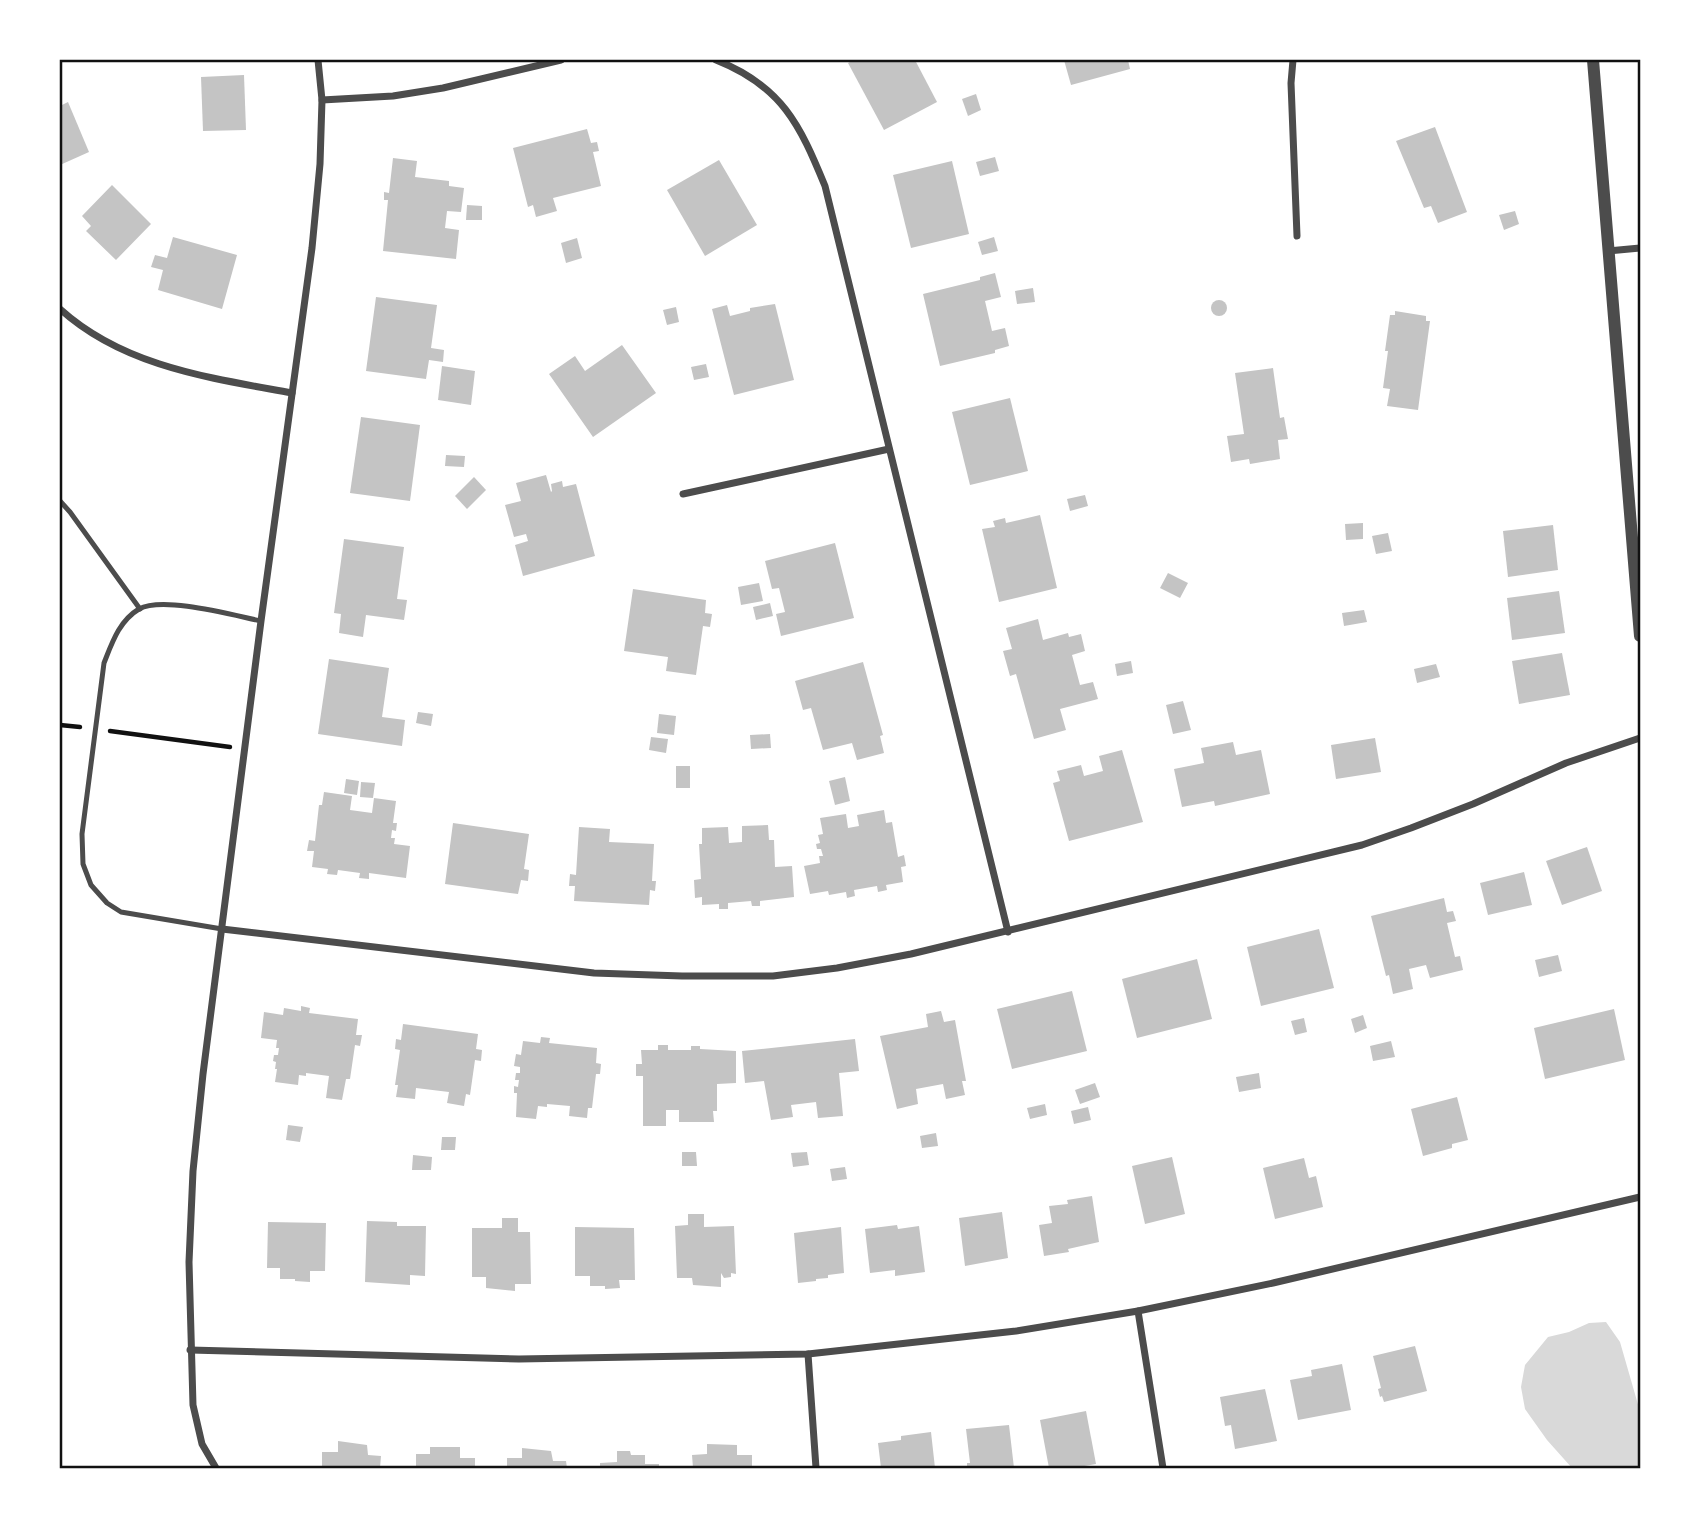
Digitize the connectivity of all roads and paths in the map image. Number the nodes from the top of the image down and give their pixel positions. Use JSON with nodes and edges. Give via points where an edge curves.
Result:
{"nodes":[{"id":1,"x":318,"y":60,"type":"edge"},
{"id":2,"x":561,"y":60,"type":"edge"},
{"id":3,"x":716,"y":60,"type":"edge"},
{"id":4,"x":1293,"y":60,"type":"edge"},
{"id":5,"x":1593,"y":60,"type":"edge"},
{"id":6,"x":322,"y":100,"type":"junction"},
{"id":7,"x":1297,"y":236,"type":"dead end"},
{"id":8,"x":1640,"y":248,"type":"edge"},
{"id":9,"x":1608,"y":251,"type":"junction"},
{"id":10,"x":60,"y":309,"type":"edge"},
{"id":11,"x":292,"y":393,"type":"junction"},
{"id":12,"x":889,"y":449,"type":"junction"},
{"id":13,"x":683,"y":494,"type":"dead end"},
{"id":14,"x":60,"y":501,"type":"edge"},
{"id":15,"x":140,"y":608,"type":"junction"},
{"id":16,"x":261,"y":621,"type":"junction"},
{"id":17,"x":1640,"y":636,"type":"edge"},
{"id":18,"x":60,"y":725,"type":"edge"},
{"id":19,"x":96,"y":729,"type":"junction"},
{"id":20,"x":1640,"y":738,"type":"edge"},
{"id":21,"x":244,"y":749,"type":"junction"},
{"id":22,"x":222,"y":929,"type":"junction"},
{"id":23,"x":1008,"y":932,"type":"junction"},
{"id":24,"x":1640,"y":1197,"type":"edge"},
{"id":25,"x":1138,"y":1311,"type":"junction"},
{"id":26,"x":190,"y":1350,"type":"junction"},
{"id":27,"x":808,"y":1354,"type":"junction"},
{"id":28,"x":216,"y":1468,"type":"edge"},
{"id":29,"x":816,"y":1468,"type":"edge"},
{"id":30,"x":1163,"y":1468,"type":"edge"}],
"edges":[{"from":1,"to":6,"type":"street"},
{"from":2,"to":6,"type":"street","via":[[443,88]]},
{"from":3,"to":12,"type":"street","via":[[771,91],[796,121],[810,148],[825,187]]},
{"from":4,"to":7,"type":"street"},
{"from":5,"to":9,"type":"street"},
{"from":6,"to":11,"type":"street","via":[[312,248]]},
{"from":8,"to":9,"type":"street"},
{"from":9,"to":17,"type":"street"},
{"from":10,"to":11,"type":"street","via":[[106,343],[150,362]]},
{"from":11,"to":16,"type":"street"},
{"from":12,"to":13,"type":"street"},
{"from":12,"to":23,"type":"street"},
{"from":14,"to":15,"type":"lane"},
{"from":15,"to":16,"type":"lane","via":[[179,605]]},
{"from":15,"to":19,"type":"lane","via":[[125,621],[104,663]]},
{"from":16,"to":21,"type":"street"},
{"from":18,"to":19,"type":"path"},
{"from":19,"to":21,"type":"path"},
{"from":19,"to":22,"type":"lane","via":[[82,834],[83,864],[90,885],[121,912]]},
{"from":20,"to":23,"type":"street","via":[[1362,845]]},
{"from":21,"to":22,"type":"street"},
{"from":22,"to":23,"type":"street","via":[[594,973],[682,976],[773,976],[837,968]]},
{"from":22,"to":26,"type":"street","via":[[193,1171]]},
{"from":24,"to":25,"type":"street"},
{"from":25,"to":27,"type":"street","via":[[1016,1331]]},
{"from":25,"to":30,"type":"street"},
{"from":26,"to":27,"type":"street","via":[[519,1359]]},
{"from":26,"to":28,"type":"street","via":[[193,1405],[202,1444]]},
{"from":27,"to":29,"type":"street"}]}
